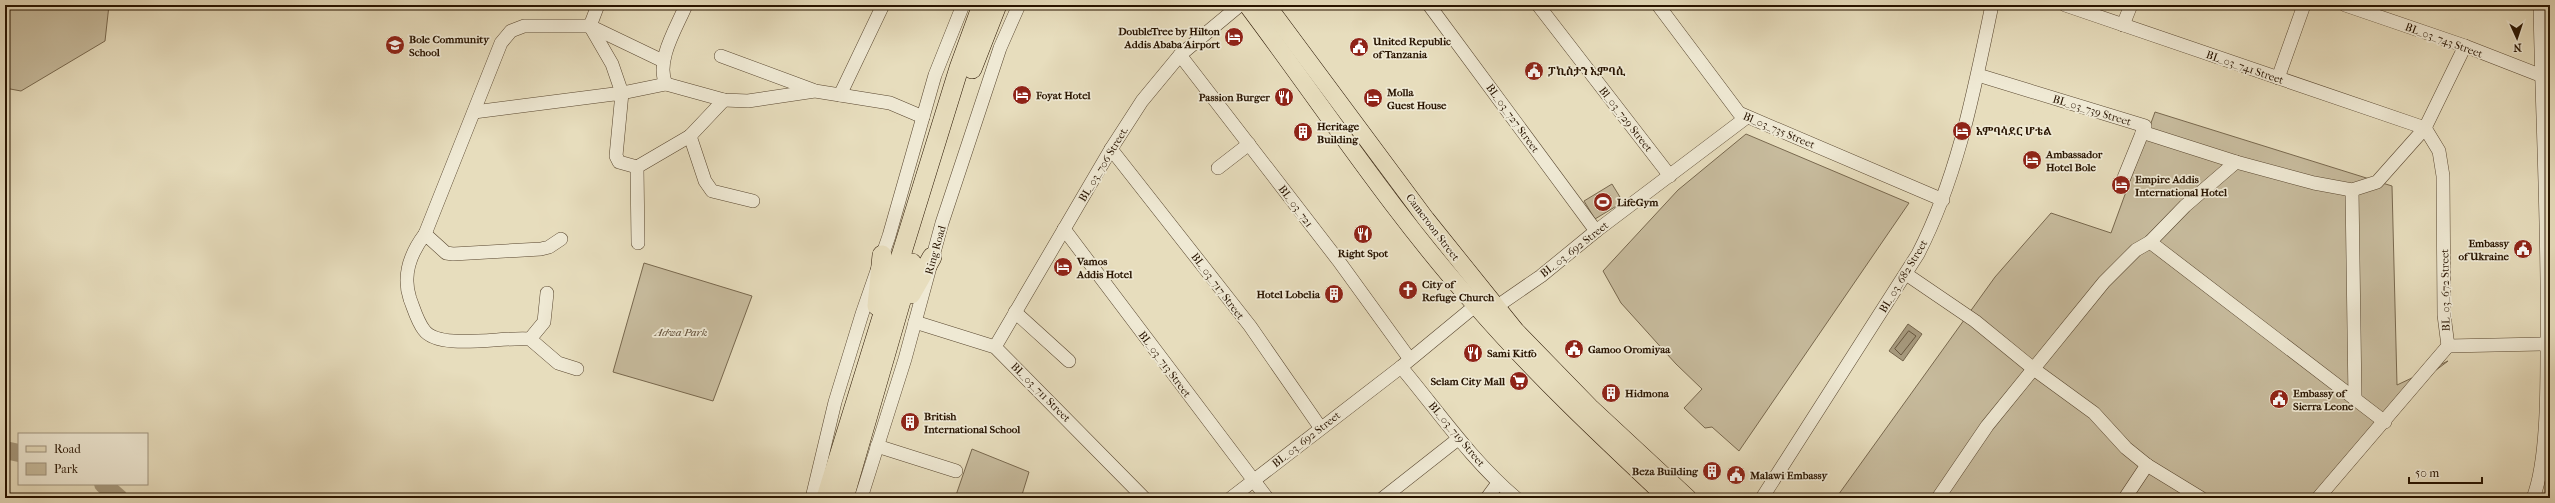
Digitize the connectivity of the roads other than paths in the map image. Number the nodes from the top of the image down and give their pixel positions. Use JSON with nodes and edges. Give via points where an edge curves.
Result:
{"nodes":[{"id":1,"x":598,"y":5,"type":"edge"},
{"id":2,"x":686,"y":5,"type":"edge"},
{"id":3,"x":883,"y":5,"type":"edge"},
{"id":4,"x":963,"y":5,"type":"edge"},
{"id":5,"x":982,"y":5,"type":"edge"},
{"id":6,"x":997,"y":5,"type":"edge"},
{"id":7,"x":1019,"y":5,"type":"edge"},
{"id":8,"x":1240,"y":5,"type":"edge"},
{"id":9,"x":1247,"y":5,"type":"edge"},
{"id":10,"x":1267,"y":5,"type":"edge"},
{"id":11,"x":1429,"y":5,"type":"edge"},
{"id":12,"x":1538,"y":5,"type":"edge"},
{"id":13,"x":1658,"y":5,"type":"edge"},
{"id":14,"x":1992,"y":5,"type":"edge"},
{"id":15,"x":2065,"y":5,"type":"edge"},
{"id":16,"x":2131,"y":5,"type":"edge"},
{"id":17,"x":2304,"y":5,"type":"edge"},
{"id":18,"x":2345,"y":5,"type":"edge"},
{"id":19,"x":2540,"y":5,"type":"edge"},
{"id":20,"x":2123,"y":25,"type":"junction"},
{"id":21,"x":590,"y":26,"type":"junction"},
{"id":22,"x":2465,"y":46,"type":"junction"},
{"id":23,"x":1180,"y":55,"type":"junction"},
{"id":24,"x":721,"y":56,"type":"dead end"},
{"id":25,"x":663,"y":61,"type":"junction"},
{"id":26,"x":1978,"y":75,"type":"junction"},
{"id":27,"x":2278,"y":78,"type":"junction"},
{"id":28,"x":666,"y":84,"type":"junction"},
{"id":29,"x":2545,"y":85,"type":"edge"},
{"id":30,"x":815,"y":91,"type":"junction"},
{"id":31,"x":622,"y":93,"type":"junction"},
{"id":32,"x":840,"y":95,"type":"junction"},
{"id":33,"x":724,"y":100,"type":"junction"},
{"id":34,"x":474,"y":112,"type":"junction"},
{"id":35,"x":923,"y":117,"type":"junction"},
{"id":36,"x":1747,"y":117,"type":"junction"},
{"id":37,"x":2425,"y":128,"type":"junction"},
{"id":38,"x":2142,"y":132,"type":"junction"},
{"id":39,"x":690,"y":136,"type":"junction"},
{"id":40,"x":1249,"y":144,"type":"junction"},
{"id":41,"x":1111,"y":149,"type":"junction"},
{"id":42,"x":2236,"y":162,"type":"junction"},
{"id":43,"x":637,"y":167,"type":"junction"},
{"id":44,"x":1218,"y":168,"type":"dead end"},
{"id":45,"x":1670,"y":176,"type":"junction"},
{"id":46,"x":2121,"y":185,"type":"dead end"},
{"id":47,"x":2352,"y":190,"type":"junction"},
{"id":48,"x":1943,"y":200,"type":"junction"},
{"id":49,"x":753,"y":201,"type":"dead end"},
{"id":50,"x":1419,"y":224,"type":"junction"},
{"id":51,"x":2548,"y":226,"type":"edge"},
{"id":52,"x":1064,"y":229,"type":"junction"},
{"id":53,"x":1596,"y":231,"type":"junction"},
{"id":54,"x":425,"y":234,"type":"junction"},
{"id":55,"x":561,"y":239,"type":"dead end"},
{"id":56,"x":912,"y":242,"type":"junction"},
{"id":57,"x":2150,"y":242,"type":"junction"},
{"id":58,"x":638,"y":243,"type":"dead end"},
{"id":59,"x":882,"y":254,"type":"junction"},
{"id":60,"x":932,"y":257,"type":"junction"},
{"id":61,"x":1906,"y":274,"type":"junction"},
{"id":62,"x":547,"y":293,"type":"dead end"},
{"id":63,"x":1475,"y":306,"type":"junction"},
{"id":64,"x":1496,"y":307,"type":"junction"},
{"id":65,"x":1015,"y":312,"type":"junction"},
{"id":66,"x":2549,"y":315,"type":"edge"},
{"id":67,"x":915,"y":322,"type":"junction"},
{"id":68,"x":893,"y":329,"type":"junction"},
{"id":69,"x":530,"y":339,"type":"junction"},
{"id":70,"x":873,"y":342,"type":"junction"},
{"id":71,"x":2548,"y":344,"type":"junction"},
{"id":72,"x":2448,"y":346,"type":"junction"},
{"id":73,"x":995,"y":347,"type":"junction"},
{"id":74,"x":1069,"y":361,"type":"dead end"},
{"id":75,"x":1405,"y":363,"type":"junction"},
{"id":76,"x":577,"y":369,"type":"dead end"},
{"id":77,"x":2035,"y":370,"type":"junction"},
{"id":78,"x":2549,"y":393,"type":"edge"},
{"id":79,"x":2355,"y":399,"type":"junction"},
{"id":80,"x":2384,"y":422,"type":"junction"},
{"id":81,"x":1320,"y":427,"type":"junction"},
{"id":82,"x":1458,"y":438,"type":"junction"},
{"id":83,"x":877,"y":446,"type":"junction"},
{"id":84,"x":2147,"y":465,"type":"junction"},
{"id":85,"x":956,"y":471,"type":"dead end"},
{"id":86,"x":1253,"y":481,"type":"junction"},
{"id":87,"x":1498,"y":483,"type":"junction"},
{"id":88,"x":812,"y":498,"type":"edge"},
{"id":89,"x":826,"y":498,"type":"edge"},
{"id":90,"x":844,"y":498,"type":"edge"},
{"id":91,"x":861,"y":498,"type":"edge"},
{"id":92,"x":1144,"y":498,"type":"edge"},
{"id":93,"x":1231,"y":498,"type":"edge"},
{"id":94,"x":1266,"y":498,"type":"edge"},
{"id":95,"x":1383,"y":498,"type":"edge"},
{"id":96,"x":1488,"y":498,"type":"edge"},
{"id":97,"x":1516,"y":498,"type":"edge"},
{"id":98,"x":1667,"y":498,"type":"edge"},
{"id":99,"x":1688,"y":498,"type":"edge"},
{"id":100,"x":1762,"y":498,"type":"edge"},
{"id":101,"x":1938,"y":498,"type":"edge"},
{"id":102,"x":2125,"y":498,"type":"edge"},
{"id":103,"x":2201,"y":498,"type":"edge"},
{"id":104,"x":2318,"y":498,"type":"edge"},
{"id":105,"x":2533,"y":498,"type":"edge"}],
"edges":[{"from":1,"to":21,"type":"street"},
{"from":2,"to":25,"type":"street"},
{"from":3,"to":32,"type":"street"},
{"from":4,"to":35,"type":"street","via":[[939,64]]},
{"from":5,"to":56,"type":"highway","name":"Ring Road","via":[[959,68]]},
{"from":6,"to":56,"type":"highway","name":"Ring Road","via":[[976,57]]},
{"from":7,"to":60,"type":"street","name":"Ring Road","via":[[987,86]]},
{"from":8,"to":23,"type":"street","name":"BL_03_706 Street."},
{"from":9,"to":50,"type":"main road","name":"Cameroon Street"},
{"from":10,"to":50,"type":"main road","name":"Cameroon Street"},
{"from":11,"to":53,"type":"street","name":"BL_03_727 Street"},
{"from":12,"to":45,"type":"street","name":"Bl_03_729 Street"},
{"from":13,"to":36,"type":"street","name":"Bl_03_735 Street","via":[[1723,94],[1739,113]]},
{"from":14,"to":26,"type":"street","name":"BL_03_682 Street"},
{"from":15,"to":20,"type":"street","name":"BL_03_741 Street"},
{"from":16,"to":20,"type":"street"},
{"from":17,"to":27,"type":"street"},
{"from":18,"to":22,"type":"street","name":"BL_03_743 Street"},
{"from":19,"to":29,"type":"street"},
{"from":20,"to":27,"type":"street","name":"BL_03_741 Street"},
{"from":21,"to":25,"type":"street"},
{"from":21,"to":31,"type":"street","via":[[612,64]]},
{"from":21,"to":34,"type":"street","via":[[524,26],[511,31],[501,43]]},
{"from":22,"to":29,"type":"street","name":"BL_03_743 Street"},
{"from":22,"to":37,"type":"street"},
{"from":23,"to":40,"type":"street","name":"BL_03_721"},
{"from":23,"to":41,"type":"street","name":"BL_03_706 Street.","via":[[1142,101]]},
{"from":24,"to":30,"type":"street"},
{"from":25,"to":28,"type":"street","via":[[662,76]]},
{"from":26,"to":38,"type":"street","name":"BL_03_739 Street","via":[[2145,126]]},
{"from":26,"to":48,"type":"street","name":"BL_03_682 Street","via":[[1958,157]]},
{"from":27,"to":37,"type":"street","name":"BL_03_741 Street"},
{"from":28,"to":31,"type":"street"},
{"from":28,"to":33,"type":"street"},
{"from":29,"to":51,"type":"street"},
{"from":30,"to":32,"type":"street"},
{"from":30,"to":33,"type":"street","via":[[748,101]]},
{"from":31,"to":34,"type":"street"},
{"from":31,"to":43,"type":"street","via":[[616,156],[619,162]]},
{"from":32,"to":35,"type":"street","via":[[890,103]]},
{"from":33,"to":39,"type":"street"},
{"from":34,"to":54,"type":"street"},
{"from":35,"to":59,"type":"street"},
{"from":36,"to":45,"type":"street","name":"BL_03_692 Street"},
{"from":36,"to":48,"type":"street","name":"Bl_03_735 Street"},
{"from":37,"to":47,"type":"street","via":[[2377,182]]},
{"from":37,"to":72,"type":"street","name":"BL_03_672 Street","via":[[2439,151],[2444,176],[2444,315]]},
{"from":38,"to":42,"type":"street"},
{"from":38,"to":46,"type":"street","name":"BL_03_739 Street"},
{"from":39,"to":43,"type":"street"},
{"from":39,"to":49,"type":"street","via":[[705,181],[712,191]]},
{"from":40,"to":44,"type":"street"},
{"from":40,"to":75,"type":"street","name":"BL_03_721","via":[[1338,260]]},
{"from":41,"to":52,"type":"street","name":"BL_03_706 Street."},
{"from":41,"to":81,"type":"street","name":"BL_03_717 Street","via":[[1250,326]]},
{"from":42,"to":47,"type":"street","via":[[2314,183]]},
{"from":42,"to":57,"type":"street","via":[[2185,206]]},
{"from":43,"to":58,"type":"street"},
{"from":45,"to":53,"type":"street","name":"BL_03_692 Street"},
{"from":47,"to":79,"type":"street"},
{"from":48,"to":61,"type":"street","name":"BL_03_682 Street","via":[[1924,243]]},
{"from":50,"to":63,"type":"main road","name":"Cameroon Street"},
{"from":50,"to":64,"type":"main road","name":"Cameroon Street"},
{"from":51,"to":66,"type":"street"},
{"from":52,"to":65,"type":"street","name":"BL_03_706 Street."},
{"from":52,"to":86,"type":"street","name":"BL_03_713 Street"},
{"from":53,"to":64,"type":"street","name":"BL_03_692 Street","via":[[1541,276]]},
{"from":54,"to":55,"type":"street","via":[[446,253],[453,254],[541,249],[550,247]]},
{"from":54,"to":69,"type":"street","via":[[414,249],[406,279],[415,312],[424,330],[434,338],[450,340]]},
{"from":56,"to":68,"type":"highway","name":"Ring Road"},
{"from":56,"to":70,"type":"highway","name":"Ring Road"},
{"from":57,"to":77,"type":"street","via":[[2136,250],[2104,282]]},
{"from":57,"to":79,"type":"street"},
{"from":59,"to":70,"type":"highway"},
{"from":59,"to":88,"type":"street","via":[[835,402]]},
{"from":60,"to":67,"type":"street","name":"Ring Road"},
{"from":60,"to":68,"type":"highway"},
{"from":61,"to":77,"type":"street","via":[[1975,321]]},
{"from":61,"to":100,"type":"street","name":"BL_03_682 Street"},
{"from":62,"to":69,"type":"street","via":[[544,322]]},
{"from":63,"to":75,"type":"street","name":"BL_03_692 Street"},
{"from":63,"to":98,"type":"main road","name":"Cameroon Street","via":[[1546,382]]},
{"from":64,"to":99,"type":"main road","name":"Cameroon Street","via":[[1590,407]]},
{"from":65,"to":73,"type":"street","name":"BL_03_706 Street."},
{"from":65,"to":74,"type":"street"},
{"from":66,"to":71,"type":"street"},
{"from":67,"to":73,"type":"street","name":"BL_03_711 Street"},
{"from":67,"to":83,"type":"street","name":"Ring Road"},
{"from":68,"to":90,"type":"highway","name":"Ring Road"},
{"from":69,"to":76,"type":"street","via":[[558,363]]},
{"from":70,"to":89,"type":"highway","name":"Ring Road"},
{"from":71,"to":72,"type":"street"},
{"from":71,"to":78,"type":"street"},
{"from":72,"to":80,"type":"street","name":"BL_03_672 Street"},
{"from":73,"to":92,"type":"street","name":"BL_03_711 Street"},
{"from":75,"to":81,"type":"street","name":"BL_03_692 Street"},
{"from":75,"to":82,"type":"street","name":"BL_03_719 Street"},
{"from":77,"to":84,"type":"street","via":[[2094,413],[2126,448]]},
{"from":77,"to":101,"type":"street","via":[[1987,426]]},
{"from":78,"to":105,"type":"street","via":[[2538,485]]},
{"from":79,"to":80,"type":"street"},
{"from":80,"to":104,"type":"street","name":"BL_03_672 Street"},
{"from":81,"to":86,"type":"street","name":"BL_03_692 Street"},
{"from":82,"to":87,"type":"street","name":"BL_03_719 Street"},
{"from":82,"to":95,"type":"street"},
{"from":83,"to":85,"type":"street"},
{"from":83,"to":91,"type":"street","name":"Ring Road"},
{"from":84,"to":102,"type":"street"},
{"from":84,"to":103,"type":"street"},
{"from":86,"to":93,"type":"street","name":"BL_03_692 Street"},
{"from":86,"to":94,"type":"street","name":"BL_03_713 Street"},
{"from":87,"to":96,"type":"street"},
{"from":87,"to":97,"type":"street","name":"BL_03_719 Street"}]}
